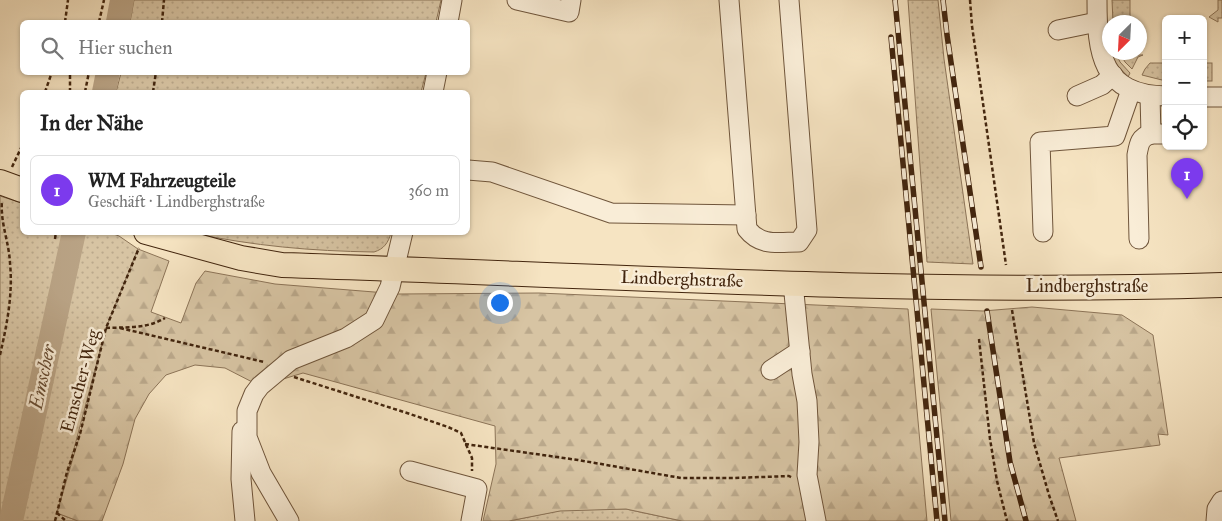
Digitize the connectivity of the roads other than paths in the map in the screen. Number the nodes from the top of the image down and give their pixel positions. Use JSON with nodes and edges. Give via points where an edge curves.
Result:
{"nodes":[{"id":1,"x":452,"y":0,"type":"edge"},
{"id":2,"x":517,"y":0,"type":"edge"},
{"id":3,"x":572,"y":0,"type":"edge"},
{"id":4,"x":729,"y":0,"type":"edge"},
{"id":5,"x":789,"y":0,"type":"edge"},
{"id":6,"x":1097,"y":0,"type":"edge"},
{"id":7,"x":448,"y":20,"type":"edge"},
{"id":8,"x":1097,"y":22,"type":"junction"},
{"id":9,"x":1058,"y":30,"type":"dead end"},
{"id":10,"x":436,"y":75,"type":"edge"},
{"id":11,"x":1113,"y":75,"type":"junction"},
{"id":12,"x":433,"y":90,"type":"edge"},
{"id":13,"x":1131,"y":90,"type":"junction"},
{"id":14,"x":1077,"y":96,"type":"dead end"},
{"id":15,"x":1158,"y":96,"type":"edge"},
{"id":16,"x":1207,"y":97,"type":"edge"},
{"id":17,"x":1222,"y":97,"type":"edge"},
{"id":18,"x":1158,"y":134,"type":"edge"},
{"id":19,"x":470,"y":170,"type":"edge"},
{"id":20,"x":7,"y":173,"type":"edge"},
{"id":21,"x":20,"y":188,"type":"edge"},
{"id":22,"x":746,"y":215,"type":"junction"},
{"id":23,"x":1043,"y":232,"type":"dead end"},
{"id":24,"x":402,"y":235,"type":"edge"},
{"id":25,"x":1139,"y":239,"type":"dead end"},
{"id":26,"x":142,"y":241,"type":"edge"},
{"id":27,"x":396,"y":268,"type":"junction"},
{"id":28,"x":793,"y":283,"type":"junction"},
{"id":29,"x":1222,"y":285,"type":"edge"},
{"id":30,"x":800,"y":351,"type":"junction"},
{"id":31,"x":771,"y":370,"type":"dead end"},
{"id":32,"x":247,"y":411,"type":"junction"},
{"id":33,"x":410,"y":471,"type":"dead end"},
{"id":34,"x":1222,"y":501,"type":"edge"},
{"id":35,"x":245,"y":521,"type":"edge"},
{"id":36,"x":289,"y":521,"type":"edge"},
{"id":37,"x":471,"y":521,"type":"edge"},
{"id":38,"x":816,"y":521,"type":"edge"},
{"id":39,"x":1216,"y":521,"type":"edge"}],
"edges":[{"from":1,"to":7,"type":"street"},
{"from":2,"to":3,"type":"street","via":[[569,12]]},
{"from":4,"to":22,"type":"street"},
{"from":5,"to":22,"type":"street","via":[[807,230],[800,242],[763,242],[754,238],[747,229]]},
{"from":6,"to":8,"type":"street"},
{"from":8,"to":9,"type":"street"},
{"from":8,"to":11,"type":"street","via":[[1100,54]]},
{"from":10,"to":12,"type":"street"},
{"from":11,"to":13,"type":"street"},
{"from":11,"to":14,"type":"street","via":[[1102,85]]},
{"from":13,"to":15,"type":"street"},
{"from":13,"to":23,"type":"street","via":[[1115,136],[1040,142]]},
{"from":15,"to":18,"type":"street"},
{"from":16,"to":17,"type":"street"},
{"from":18,"to":25,"type":"street","via":[[1142,138],[1136,154]]},
{"from":19,"to":22,"type":"street","via":[[492,172],[611,213]]},
{"from":20,"to":21,"type":"main road"},
{"from":24,"to":27,"type":"street"},
{"from":26,"to":27,"type":"main road","name":"Lindberghstraße","via":[[282,265]]},
{"from":27,"to":28,"type":"main road","name":"Lindberghstraße"},
{"from":27,"to":32,"type":"street","via":[[388,294],[374,320],[346,338],[291,360],[260,386]]},
{"from":28,"to":29,"type":"main road","name":"Lindberghstraße","via":[[1078,287]]},
{"from":28,"to":30,"type":"street"},
{"from":30,"to":31,"type":"street"},
{"from":30,"to":38,"type":"street","via":[[807,401],[807,475]]},
{"from":32,"to":35,"type":"street","via":[[240,435]]},
{"from":32,"to":36,"type":"street","via":[[247,437],[261,473]]},
{"from":33,"to":37,"type":"street","via":[[477,489]]},
{"from":34,"to":39,"type":"street"}]}
